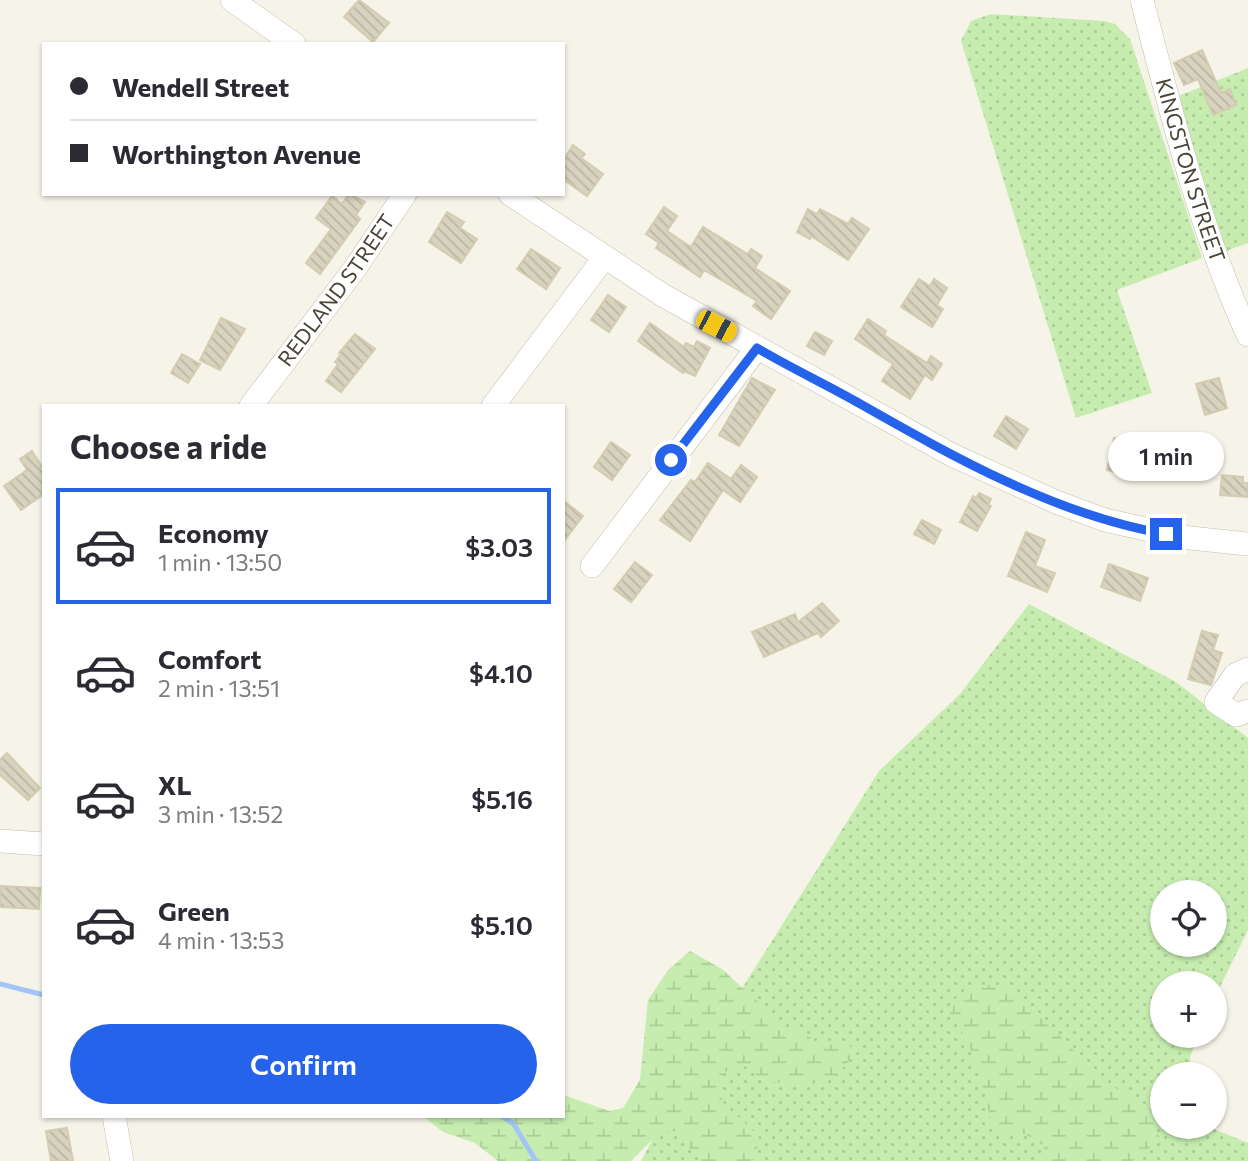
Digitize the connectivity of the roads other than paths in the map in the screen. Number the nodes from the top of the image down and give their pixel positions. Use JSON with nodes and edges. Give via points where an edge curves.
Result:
{"nodes":[{"id":1,"x":232,"y":0,"type":"edge"},
{"id":2,"x":1142,"y":0,"type":"edge"},
{"id":3,"x":291,"y":42,"type":"edge"},
{"id":4,"x":404,"y":196,"type":"edge"},
{"id":5,"x":513,"y":196,"type":"edge"},
{"id":6,"x":604,"y":258,"type":"junction"},
{"id":7,"x":1248,"y":335,"type":"edge"},
{"id":8,"x":757,"y":348,"type":"junction"},
{"id":9,"x":253,"y":404,"type":"edge"},
{"id":10,"x":495,"y":404,"type":"edge"},
{"id":11,"x":1248,"y":544,"type":"edge"},
{"id":12,"x":592,"y":566,"type":"dead end"},
{"id":13,"x":1248,"y":668,"type":"edge"},
{"id":14,"x":1248,"y":710,"type":"edge"},
{"id":15,"x":0,"y":841,"type":"edge"},
{"id":16,"x":42,"y":844,"type":"edge"},
{"id":17,"x":114,"y":1118,"type":"edge"},
{"id":18,"x":122,"y":1161,"type":"edge"}],
"edges":[{"from":1,"to":3,"type":"street"},
{"from":2,"to":7,"type":"street","name":"KINGSTON STREET","via":[[1219,272]]},
{"from":4,"to":9,"type":"street","name":"REDLAND STREET"},
{"from":5,"to":6,"type":"street"},
{"from":6,"to":8,"type":"street"},
{"from":6,"to":10,"type":"street"},
{"from":8,"to":11,"type":"street","via":[[926,442],[1056,502],[1152,532]]},
{"from":8,"to":12,"type":"street"},
{"from":13,"to":14,"type":"street","via":[[1235,675],[1216,702],[1236,715]]},
{"from":15,"to":16,"type":"street"},
{"from":17,"to":18,"type":"street"}]}
